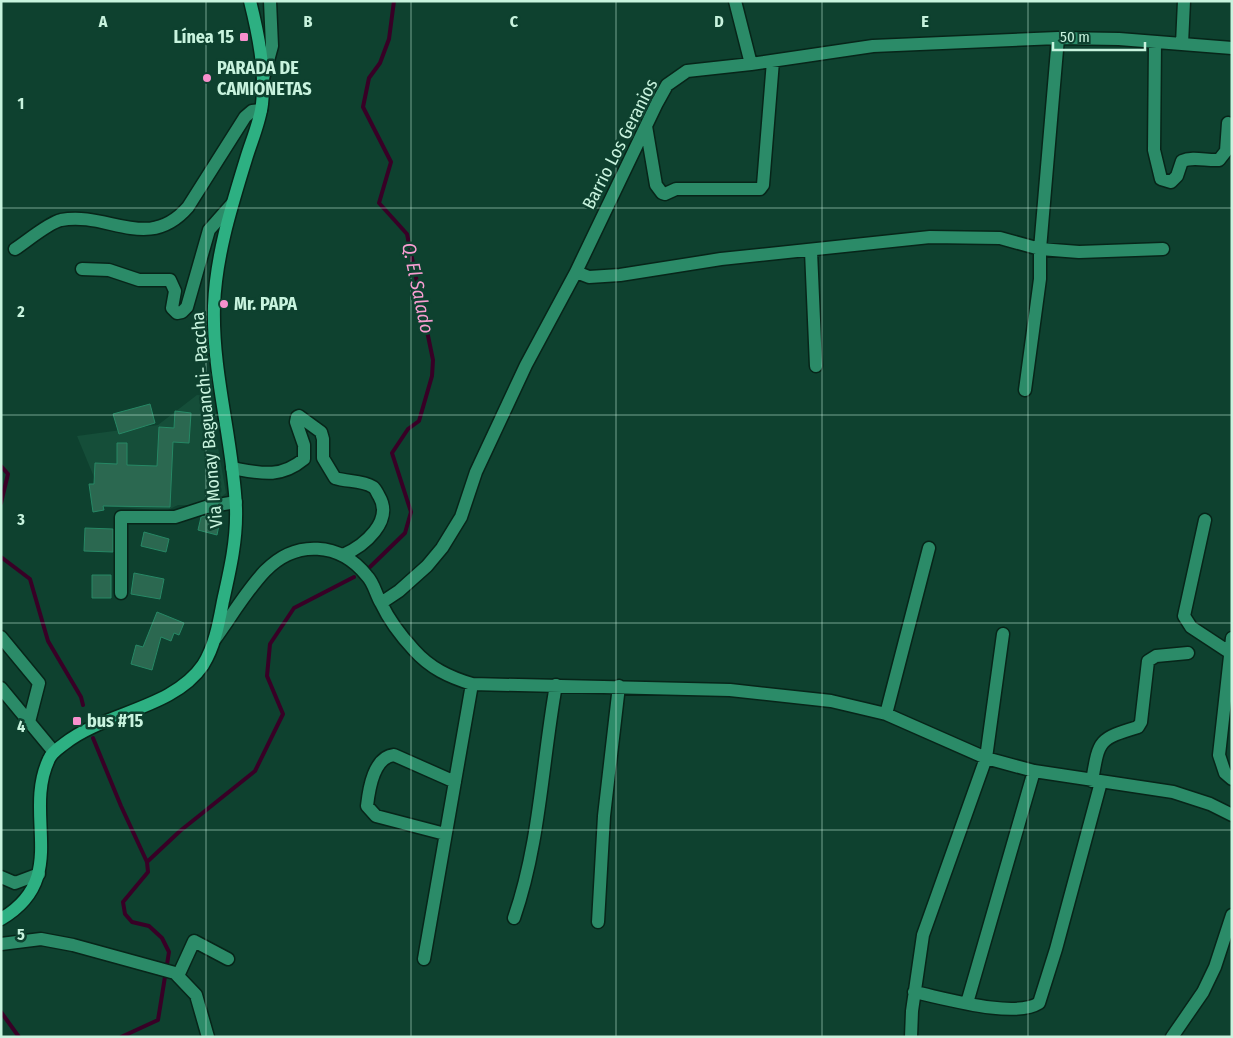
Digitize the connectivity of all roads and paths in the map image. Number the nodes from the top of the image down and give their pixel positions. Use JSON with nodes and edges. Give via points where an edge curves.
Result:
{"nodes":[{"id":1,"x":250,"y":1,"type":"edge"},
{"id":2,"x":270,"y":1,"type":"edge"},
{"id":3,"x":736,"y":1,"type":"edge"},
{"id":4,"x":1184,"y":1,"type":"edge"},
{"id":5,"x":1058,"y":38,"type":"junction"},
{"id":6,"x":1156,"y":42,"type":"junction"},
{"id":7,"x":1182,"y":44,"type":"junction"},
{"id":8,"x":1232,"y":48,"type":"edge"},
{"id":9,"x":773,"y":61,"type":"junction"},
{"id":10,"x":751,"y":64,"type":"junction"},
{"id":11,"x":263,"y":79,"type":"junction"},
{"id":12,"x":261,"y":110,"type":"junction"},
{"id":13,"x":1228,"y":123,"type":"dead end"},
{"id":14,"x":646,"y":126,"type":"junction"},
{"id":15,"x":232,"y":204,"type":"junction"},
{"id":16,"x":1040,"y":249,"type":"junction"},
{"id":17,"x":1163,"y":249,"type":"dead end"},
{"id":18,"x":15,"y":250,"type":"dead end"},
{"id":19,"x":810,"y":251,"type":"junction"},
{"id":20,"x":82,"y":269,"type":"dead end"},
{"id":21,"x":576,"y":272,"type":"junction"},
{"id":22,"x":816,"y":366,"type":"dead end"},
{"id":23,"x":1024,"y":390,"type":"dead end"},
{"id":24,"x":232,"y":468,"type":"junction"},
{"id":25,"x":236,"y":502,"type":"junction"},
{"id":26,"x":1205,"y":520,"type":"dead end"},
{"id":27,"x":929,"y":548,"type":"dead end"},
{"id":28,"x":344,"y":555,"type":"junction"},
{"id":29,"x":121,"y":593,"type":"dead end"},
{"id":30,"x":381,"y":603,"type":"junction"},
{"id":31,"x":1003,"y":634,"type":"dead end"},
{"id":32,"x":1,"y":636,"type":"edge"},
{"id":33,"x":1232,"y":638,"type":"edge"},
{"id":34,"x":215,"y":639,"type":"junction"},
{"id":35,"x":1229,"y":652,"type":"junction"},
{"id":36,"x":1188,"y":653,"type":"dead end"},
{"id":37,"x":472,"y":684,"type":"junction"},
{"id":38,"x":556,"y":685,"type":"junction"},
{"id":39,"x":619,"y":686,"type":"junction"},
{"id":40,"x":1,"y":688,"type":"edge"},
{"id":41,"x":886,"y":714,"type":"junction"},
{"id":42,"x":29,"y":722,"type":"junction"},
{"id":43,"x":54,"y":752,"type":"junction"},
{"id":44,"x":986,"y":758,"type":"junction"},
{"id":45,"x":1034,"y":771,"type":"junction"},
{"id":46,"x":1232,"y":779,"type":"edge"},
{"id":47,"x":1096,"y":781,"type":"junction"},
{"id":48,"x":455,"y":782,"type":"junction"},
{"id":49,"x":1231,"y":813,"type":"edge"},
{"id":50,"x":445,"y":834,"type":"junction"},
{"id":51,"x":39,"y":874,"type":"junction"},
{"id":52,"x":1,"y":877,"type":"edge"},
{"id":53,"x":1232,"y":915,"type":"edge"},
{"id":54,"x":514,"y":918,"type":"dead end"},
{"id":55,"x":1,"y":919,"type":"edge"},
{"id":56,"x":598,"y":922,"type":"dead end"},
{"id":57,"x":1,"y":944,"type":"edge"},
{"id":58,"x":424,"y":959,"type":"dead end"},
{"id":59,"x":228,"y":960,"type":"dead end"},
{"id":60,"x":177,"y":974,"type":"junction"},
{"id":61,"x":914,"y":992,"type":"junction"},
{"id":62,"x":967,"y":1003,"type":"junction"},
{"id":63,"x":208,"y":1037,"type":"edge"},
{"id":64,"x":911,"y":1037,"type":"edge"},
{"id":65,"x":1172,"y":1037,"type":"edge"}],
"edges":[{"from":1,"to":11,"type":"main road","name":"Via Monay Baguanchi- Paccha"},
{"from":2,"to":11,"type":"street","via":[[272,46]]},
{"from":3,"to":10,"type":"street"},
{"from":4,"to":7,"type":"street"},
{"from":5,"to":6,"type":"street","name":"Barrio Los Geranios"},
{"from":5,"to":9,"type":"street","name":"Barrio Los Geranios","via":[[873,46]]},
{"from":5,"to":16,"type":"street"},
{"from":6,"to":7,"type":"street","name":"Barrio Los Geranios"},
{"from":6,"to":13,"type":"street","via":[[1154,150],[1161,179],[1171,182],[1177,176],[1182,161],[1189,158],[1205,162],[1219,160],[1226,151]]},
{"from":7,"to":8,"type":"street","name":"Barrio Los Geranios"},
{"from":9,"to":10,"type":"street","name":"Barrio Los Geranios"},
{"from":9,"to":14,"type":"street","via":[[763,186],[760,189],[676,189],[662,193],[656,185]]},
{"from":10,"to":14,"type":"street","name":"Barrio Los Geranios","via":[[703,68],[681,74],[666,85]]},
{"from":11,"to":12,"type":"main road","name":"Via Monay Baguanchi- Paccha"},
{"from":12,"to":15,"type":"main road","name":"Via Monay Baguanchi- Paccha"},
{"from":12,"to":18,"type":"street","via":[[252,110],[245,117],[178,219],[144,230],[71,219],[58,221]]},
{"from":14,"to":21,"type":"street","name":"Barrio Los Geranios"},
{"from":15,"to":20,"type":"street","via":[[209,230],[188,307],[182,312],[172,308],[174,291],[170,280],[139,280],[109,270]]},
{"from":15,"to":24,"type":"main road","name":"Via Monay Baguanchi- Paccha","via":[[222,238],[214,306],[216,357]]},
{"from":16,"to":17,"type":"street","via":[[1104,253]]},
{"from":16,"to":19,"type":"street","via":[[1000,238],[930,237]]},
{"from":16,"to":23,"type":"street","via":[[1040,280]]},
{"from":19,"to":21,"type":"street","via":[[721,259],[620,275],[589,277]]},
{"from":19,"to":22,"type":"street"},
{"from":21,"to":30,"type":"street","name":"Barrio Los Geranios","via":[[517,383],[476,472],[461,517],[427,566]]},
{"from":24,"to":25,"type":"main road","name":"Via Monay Baguanchi- Paccha"},
{"from":24,"to":28,"type":"street","via":[[278,474],[296,465],[304,459],[297,418],[310,422],[321,432],[324,458],[335,478],[365,483],[374,488],[383,502],[382,520],[373,535],[356,550]]},
{"from":25,"to":29,"type":"street","via":[[175,517],[120,517]]},
{"from":25,"to":34,"type":"main road","name":"Via Monay Baguanchi- Paccha","via":[[234,549]]},
{"from":26,"to":35,"type":"street","via":[[1184,616],[1191,628]]},
{"from":27,"to":41,"type":"street"},
{"from":28,"to":30,"type":"street","via":[[369,578]]},
{"from":28,"to":34,"type":"street","via":[[318,547],[305,548],[278,561],[266,571]]},
{"from":30,"to":37,"type":"street","via":[[424,661],[453,679]]},
{"from":31,"to":44,"type":"street"},
{"from":32,"to":42,"type":"street","via":[[39,683]]},
{"from":33,"to":35,"type":"street"},
{"from":34,"to":43,"type":"main road","name":"Via Monay Baguanchi- Paccha","via":[[203,664],[182,685],[157,701],[73,737]]},
{"from":35,"to":46,"type":"street","via":[[1219,755]]},
{"from":36,"to":47,"type":"street","via":[[1156,656],[1148,662],[1138,727],[1112,734],[1103,742],[1098,750]]},
{"from":37,"to":38,"type":"street"},
{"from":37,"to":48,"type":"street"},
{"from":38,"to":39,"type":"street"},
{"from":38,"to":54,"type":"street","via":[[533,848],[526,884]]},
{"from":39,"to":41,"type":"street","via":[[730,690],[831,700]]},
{"from":39,"to":56,"type":"street","via":[[604,816]]},
{"from":40,"to":42,"type":"street"},
{"from":41,"to":44,"type":"street"},
{"from":42,"to":43,"type":"street"},
{"from":43,"to":51,"type":"main road","via":[[44,776],[41,798]]},
{"from":44,"to":45,"type":"street"},
{"from":44,"to":61,"type":"street","via":[[936,892],[923,936]]},
{"from":45,"to":47,"type":"street"},
{"from":45,"to":62,"type":"street"},
{"from":47,"to":49,"type":"street","via":[[1173,792]]},
{"from":47,"to":62,"type":"street","via":[[1056,950],[1039,1003],[1018,1010]]},
{"from":48,"to":50,"type":"street"},
{"from":48,"to":50,"type":"street","via":[[394,755],[386,756],[380,761],[368,796],[367,806],[376,816]]},
{"from":50,"to":58,"type":"street"},
{"from":51,"to":52,"type":"street","via":[[15,883]]},
{"from":51,"to":55,"type":"main road","via":[[32,892]]},
{"from":53,"to":65,"type":"street","via":[[1215,967]]},
{"from":57,"to":60,"type":"street","via":[[41,939],[150,964]]},
{"from":59,"to":60,"type":"street","via":[[194,941]]},
{"from":60,"to":63,"type":"street","via":[[196,995]]},
{"from":61,"to":62,"type":"street"},
{"from":61,"to":64,"type":"street"}]}
